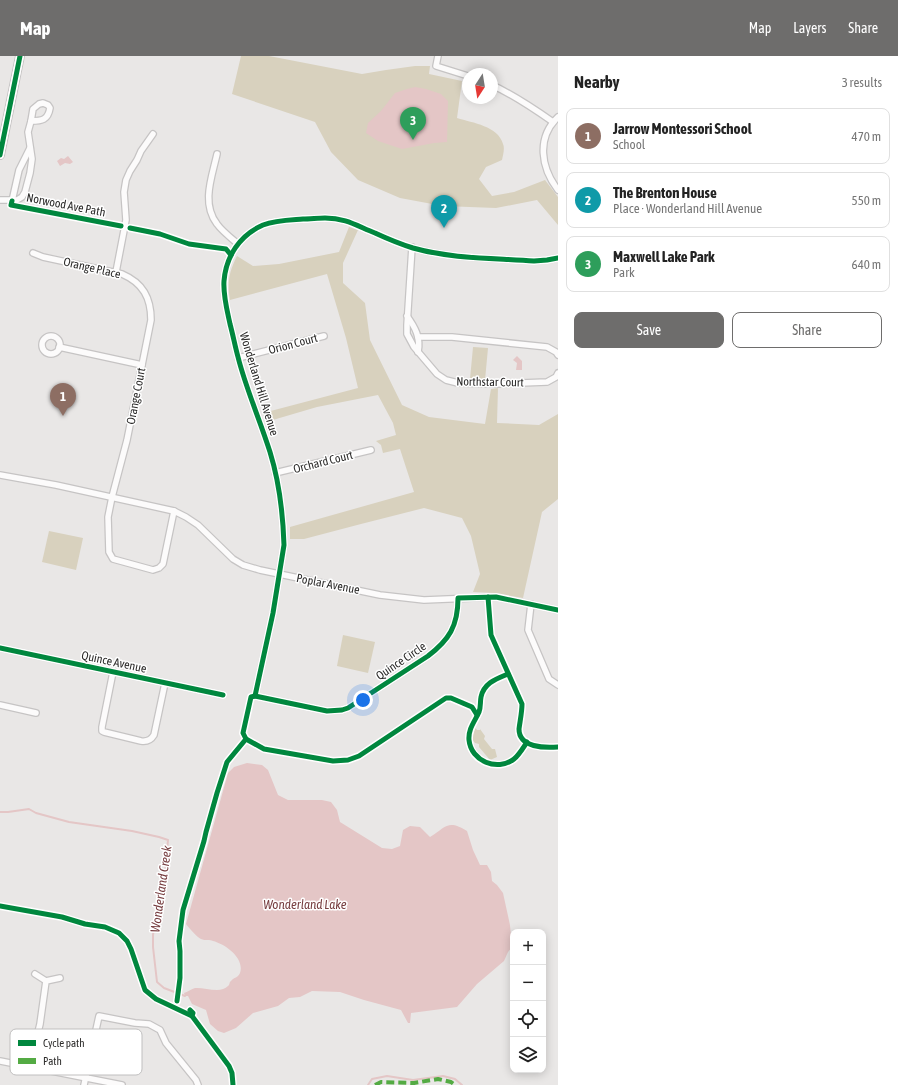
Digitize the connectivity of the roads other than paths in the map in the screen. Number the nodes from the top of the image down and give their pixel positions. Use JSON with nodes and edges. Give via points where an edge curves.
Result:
{"nodes":[{"id":1,"x":20,"y":56,"type":"edge"},
{"id":2,"x":438,"y":56,"type":"edge"},
{"id":3,"x":462,"y":74,"type":"edge"},
{"id":4,"x":498,"y":88,"type":"edge"},
{"id":5,"x":558,"y":117,"type":"edge"},
{"id":6,"x":31,"y":121,"type":"dead end"},
{"id":7,"x":553,"y":122,"type":"junction"},
{"id":8,"x":153,"y":134,"type":"dead end"},
{"id":9,"x":30,"y":148,"type":"junction"},
{"id":10,"x":217,"y":154,"type":"dead end"},
{"id":11,"x":0,"y":155,"type":"edge"},
{"id":12,"x":558,"y":190,"type":"edge"},
{"id":13,"x":0,"y":200,"type":"edge"},
{"id":14,"x":12,"y":201,"type":"junction"},
{"id":15,"x":238,"y":244,"type":"junction"},
{"id":16,"x":412,"y":247,"type":"junction"},
{"id":17,"x":33,"y":253,"type":"dead end"},
{"id":18,"x":558,"y":258,"type":"edge"},
{"id":19,"x":116,"y":272,"type":"junction"},
{"id":20,"x":146,"y":294,"type":"joint"},
{"id":21,"x":407,"y":316,"type":"junction"},
{"id":22,"x":324,"y":336,"type":"dead end"},
{"id":23,"x":418,"y":337,"type":"junction"},
{"id":24,"x":59,"y":347,"type":"dead end"},
{"id":25,"x":418,"y":352,"type":"junction"},
{"id":26,"x":558,"y":355,"type":"edge"},
{"id":27,"x":238,"y":358,"type":"junction"},
{"id":28,"x":142,"y":365,"type":"junction"},
{"id":29,"x":558,"y":373,"type":"edge"},
{"id":30,"x":371,"y":450,"type":"dead end"},
{"id":31,"x":275,"y":473,"type":"junction"},
{"id":32,"x":0,"y":475,"type":"edge"},
{"id":33,"x":112,"y":498,"type":"junction"},
{"id":34,"x":174,"y":511,"type":"junction"},
{"id":35,"x":278,"y":574,"type":"junction"},
{"id":36,"x":458,"y":598,"type":"junction"},
{"id":37,"x":531,"y":604,"type":"junction"},
{"id":38,"x":558,"y":610,"type":"edge"},
{"id":39,"x":0,"y":648,"type":"edge"},
{"id":40,"x":112,"y":672,"type":"junction"},
{"id":41,"x":165,"y":682,"type":"junction"},
{"id":42,"x":558,"y":685,"type":"edge"},
{"id":43,"x":223,"y":695,"type":"dead end"},
{"id":44,"x":255,"y":696,"type":"joint"},
{"id":45,"x":0,"y":705,"type":"edge"},
{"id":46,"x":36,"y":713,"type":"dead end"},
{"id":47,"x":36,"y":974,"type":"dead end"},
{"id":48,"x":60,"y":978,"type":"dead end"},
{"id":49,"x":46,"y":981,"type":"junction"},
{"id":50,"x":38,"y":1029,"type":"edge"},
{"id":51,"x":96,"y":1029,"type":"edge"},
{"id":52,"x":0,"y":1061,"type":"edge"},
{"id":53,"x":10,"y":1063,"type":"edge"},
{"id":54,"x":74,"y":1075,"type":"edge"},
{"id":55,"x":86,"y":1077,"type":"junction"},
{"id":56,"x":84,"y":1085,"type":"edge"},
{"id":57,"x":122,"y":1085,"type":"edge"},
{"id":58,"x":198,"y":1085,"type":"edge"}],
"edges":[{"from":1,"to":11,"type":"main road"},
{"from":2,"to":3,"type":"street","via":[[436,66]]},
{"from":4,"to":7,"type":"street"},
{"from":5,"to":7,"type":"street"},
{"from":6,"to":9,"type":"street","via":[[28,132]]},
{"from":7,"to":12,"type":"street","via":[[544,141],[543,151],[549,177]]},
{"from":8,"to":19,"type":"street","via":[[140,151],[126,180],[126,220]]},
{"from":9,"to":14,"type":"street","via":[[19,170]]},
{"from":9,"to":14,"type":"street","via":[[32,160],[25,192],[22,197]]},
{"from":10,"to":15,"type":"street","via":[[209,189],[209,206],[218,225]]},
{"from":13,"to":14,"type":"street"},
{"from":15,"to":16,"type":"street","name":"Wonderland Hill Avenue","via":[[255,228],[275,221],[325,218],[354,223]]},
{"from":15,"to":27,"type":"street","name":"Wonderland Hill Avenue","via":[[231,255],[224,281],[224,297]]},
{"from":16,"to":18,"type":"street","name":"Wonderland Hill Avenue","via":[[452,256],[534,261]]},
{"from":16,"to":21,"type":"street","name":"Northstar Court"},
{"from":17,"to":19,"type":"street","name":"Orange Place"},
{"from":19,"to":20,"type":"street","name":"Orange Place","via":[[130,278]]},
{"from":20,"to":28,"type":"street","name":"Orange Court","via":[[151,309],[151,320]]},
{"from":21,"to":23,"type":"street"},
{"from":21,"to":25,"type":"street","name":"Northstar Court","via":[[407,334]]},
{"from":22,"to":27,"type":"street","name":"Orion Court"},
{"from":23,"to":25,"type":"street"},
{"from":23,"to":26,"type":"street","via":[[452,337],[547,347]]},
{"from":24,"to":28,"type":"street"},
{"from":25,"to":29,"type":"street","name":"Northstar Court","via":[[437,374],[458,383],[547,382]]},
{"from":27,"to":31,"type":"street","name":"Wonderland Hill Avenue"},
{"from":28,"to":33,"type":"street","name":"Orange Court"},
{"from":30,"to":31,"type":"street","name":"Orchard Court"},
{"from":31,"to":35,"type":"street","name":"Wonderland Hill Avenue","via":[[284,535]]},
{"from":32,"to":33,"type":"street","name":"Poplar Avenue"},
{"from":33,"to":34,"type":"street","name":"Poplar Avenue"},
{"from":33,"to":34,"type":"street","name":"Orange Court","via":[[108,517],[109,552],[113,559],[153,570],[163,564]]},
{"from":34,"to":35,"type":"street","name":"Poplar Avenue","via":[[198,525],[233,559],[243,565]]},
{"from":35,"to":36,"type":"street","name":"Poplar Avenue","via":[[380,595],[424,600]]},
{"from":35,"to":44,"type":"street","name":"Wonderland Hill Avenue","via":[[273,613]]},
{"from":36,"to":37,"type":"street","name":"Poplar Avenue","via":[[496,597]]},
{"from":36,"to":44,"type":"street","name":"Quince Circle","via":[[454,624],[440,647],[348,708],[327,711]]},
{"from":37,"to":38,"type":"street","name":"Poplar Avenue"},
{"from":37,"to":42,"type":"street","via":[[528,630],[549,679]]},
{"from":39,"to":40,"type":"street","name":"Quince Avenue"},
{"from":40,"to":41,"type":"street","name":"Quince Avenue"},
{"from":40,"to":41,"type":"street","via":[[102,731],[146,742],[154,735]]},
{"from":41,"to":43,"type":"street","name":"Quince Avenue"},
{"from":45,"to":46,"type":"street"},
{"from":47,"to":49,"type":"street"},
{"from":48,"to":49,"type":"street"},
{"from":49,"to":50,"type":"street"},
{"from":51,"to":58,"type":"street","via":[[99,1016],[149,1024],[160,1030],[166,1043]]},
{"from":52,"to":53,"type":"street"},
{"from":54,"to":55,"type":"street"},
{"from":55,"to":56,"type":"street"},
{"from":55,"to":57,"type":"street"}]}
